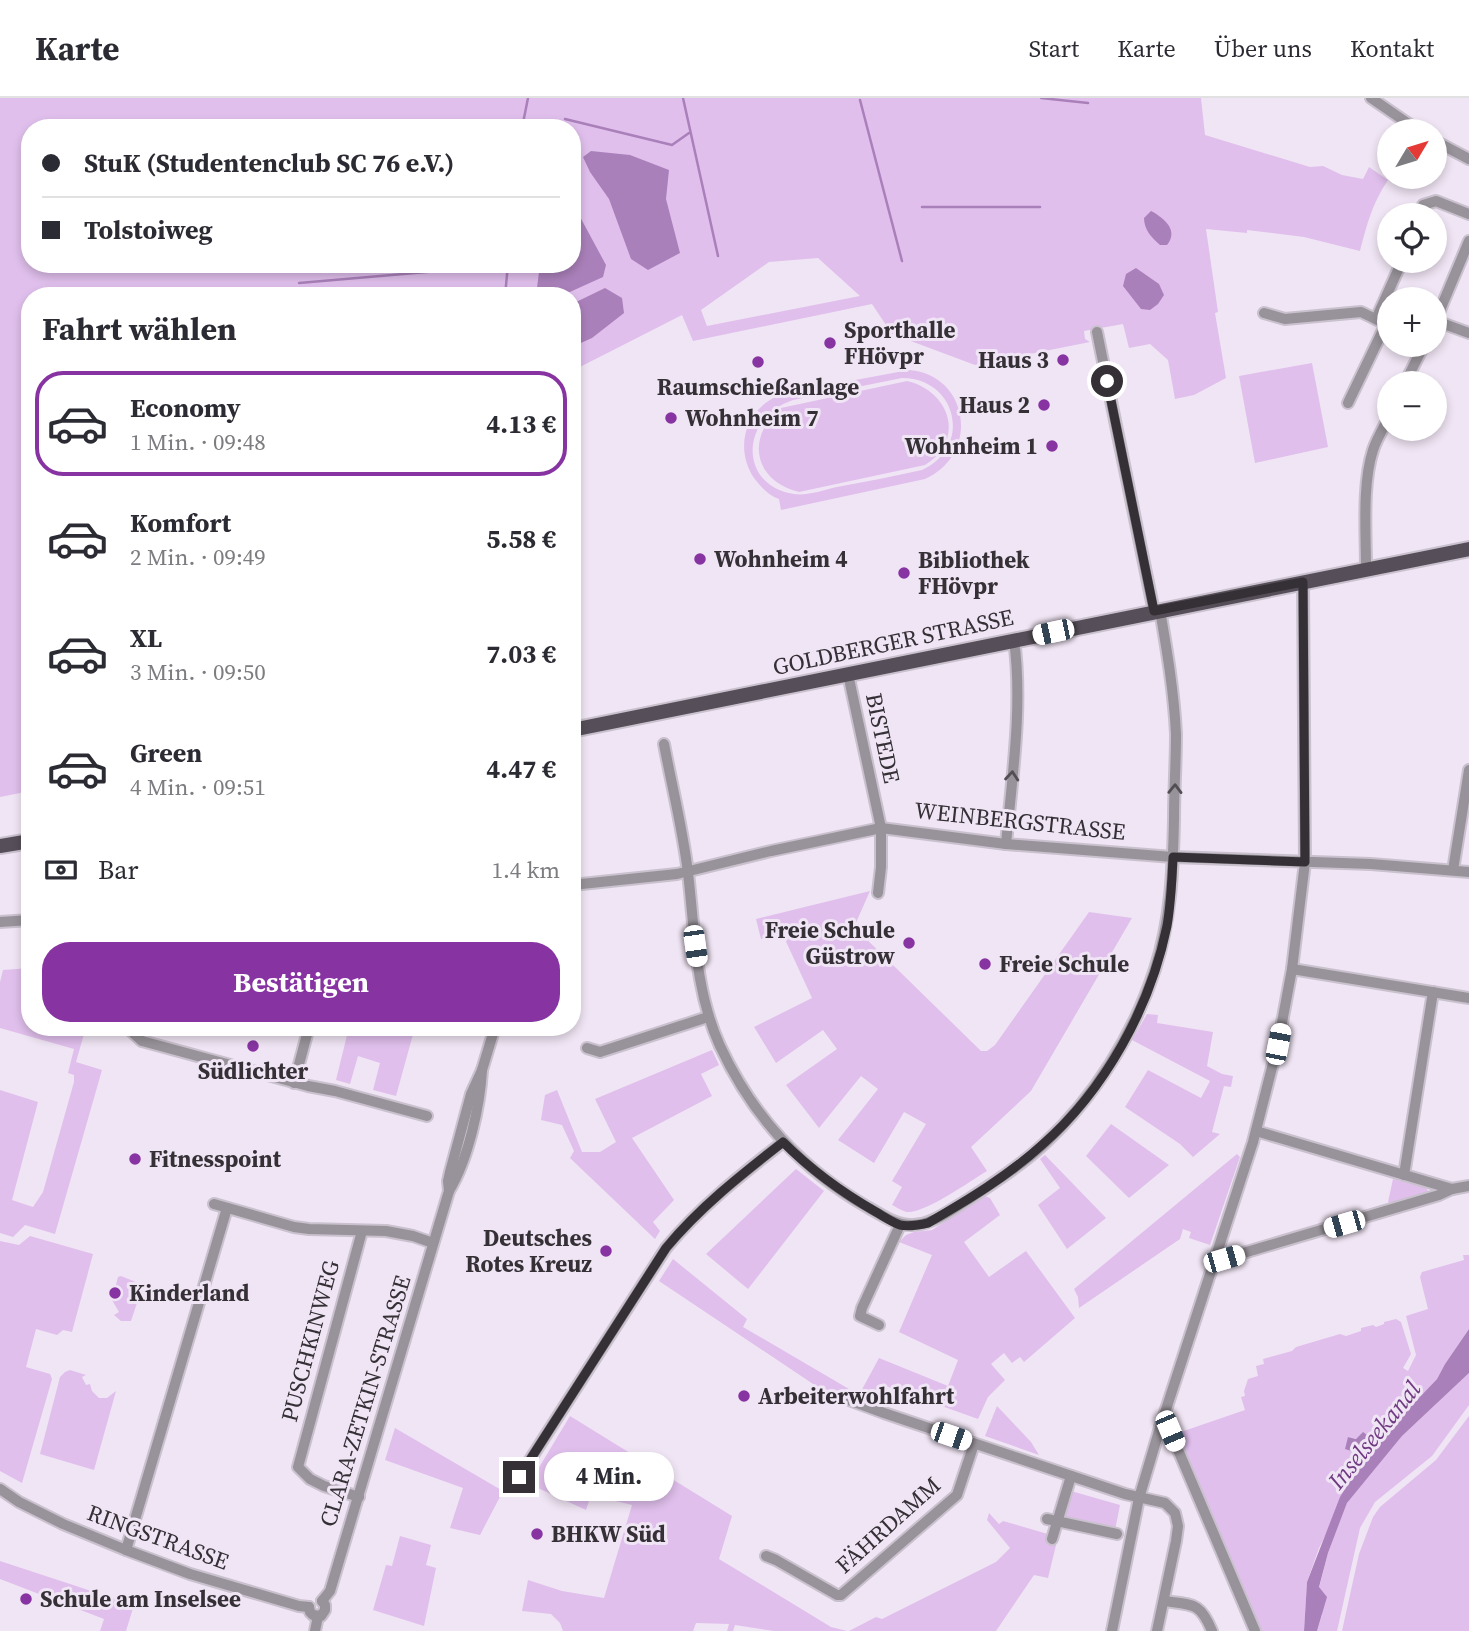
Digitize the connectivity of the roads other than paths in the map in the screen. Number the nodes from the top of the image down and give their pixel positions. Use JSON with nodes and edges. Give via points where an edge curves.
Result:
{"nodes":[{"id":1,"x":1371,"y":98,"type":"edge"},
{"id":2,"x":1402,"y":119,"type":"edge"},
{"id":3,"x":1447,"y":147,"type":"edge"},
{"id":4,"x":1469,"y":159,"type":"edge"},
{"id":5,"x":1447,"y":205,"type":"edge"},
{"id":6,"x":1469,"y":214,"type":"edge"},
{"id":7,"x":1469,"y":241,"type":"edge"},
{"id":8,"x":1447,"y":293,"type":"edge"},
{"id":9,"x":1264,"y":313,"type":"dead end"},
{"id":10,"x":1377,"y":320,"type":"edge"},
{"id":11,"x":1447,"y":326,"type":"edge"},
{"id":12,"x":1097,"y":332,"type":"dead end"},
{"id":13,"x":1469,"y":332,"type":"edge"},
{"id":14,"x":1377,"y":339,"type":"edge"},
{"id":15,"x":1348,"y":403,"type":"dead end"},
{"id":16,"x":1377,"y":441,"type":"edge"},
{"id":17,"x":1469,"y":549,"type":"edge"},
{"id":18,"x":1366,"y":569,"type":"junction"},
{"id":19,"x":1303,"y":582,"type":"junction"},
{"id":20,"x":1157,"y":611,"type":"junction"},
{"id":21,"x":1014,"y":640,"type":"junction"},
{"id":22,"x":848,"y":674,"type":"junction"},
{"id":23,"x":581,"y":728,"type":"edge"},
{"id":24,"x":664,"y":744,"type":"dead end"},
{"id":25,"x":1469,"y":770,"type":"edge"},
{"id":26,"x":881,"y":828,"type":"junction"},
{"id":27,"x":21,"y":842,"type":"edge"},
{"id":28,"x":1006,"y":844,"type":"junction"},
{"id":29,"x":0,"y":846,"type":"edge"},
{"id":30,"x":1173,"y":857,"type":"junction"},
{"id":31,"x":1305,"y":862,"type":"junction"},
{"id":32,"x":1453,"y":870,"type":"junction"},
{"id":33,"x":688,"y":872,"type":"junction"},
{"id":34,"x":1469,"y":872,"type":"edge"},
{"id":35,"x":581,"y":884,"type":"edge"},
{"id":36,"x":878,"y":893,"type":"dead end"},
{"id":37,"x":21,"y":921,"type":"edge"},
{"id":38,"x":0,"y":922,"type":"edge"},
{"id":39,"x":1292,"y":969,"type":"junction"},
{"id":40,"x":1433,"y":992,"type":"junction"},
{"id":41,"x":1469,"y":998,"type":"edge"},
{"id":42,"x":708,"y":1017,"type":"junction"},
{"id":43,"x":137,"y":1036,"type":"edge"},
{"id":44,"x":307,"y":1036,"type":"edge"},
{"id":45,"x":492,"y":1036,"type":"edge"},
{"id":46,"x":587,"y":1048,"type":"dead end"},
{"id":47,"x":294,"y":1083,"type":"junction"},
{"id":48,"x":427,"y":1116,"type":"dead end"},
{"id":49,"x":1256,"y":1131,"type":"junction"},
{"id":50,"x":783,"y":1142,"type":"junction"},
{"id":51,"x":1404,"y":1175,"type":"junction"},
{"id":52,"x":1469,"y":1186,"type":"edge"},
{"id":53,"x":1452,"y":1189,"type":"junction"},
{"id":54,"x":214,"y":1204,"type":"dead end"},
{"id":55,"x":227,"y":1208,"type":"junction"},
{"id":56,"x":900,"y":1225,"type":"junction"},
{"id":57,"x":362,"y":1231,"type":"junction"},
{"id":58,"x":433,"y":1243,"type":"junction"},
{"id":59,"x":1213,"y":1262,"type":"junction"},
{"id":60,"x":879,"y":1325,"type":"dead end"},
{"id":61,"x":849,"y":1400,"type":"dead end"},
{"id":62,"x":1160,"y":1427,"type":"junction"},
{"id":63,"x":974,"y":1444,"type":"junction"},
{"id":64,"x":1071,"y":1476,"type":"junction"},
{"id":65,"x":519,"y":1477,"type":"dead end"},
{"id":66,"x":0,"y":1489,"type":"edge"},
{"id":67,"x":359,"y":1497,"type":"junction"},
{"id":68,"x":1139,"y":1498,"type":"junction"},
{"id":69,"x":1052,"y":1520,"type":"junction"},
{"id":70,"x":1117,"y":1534,"type":"dead end"},
{"id":71,"x":1052,"y":1539,"type":"dead end"},
{"id":72,"x":125,"y":1550,"type":"junction"},
{"id":73,"x":765,"y":1556,"type":"dead end"},
{"id":74,"x":322,"y":1601,"type":"junction"},
{"id":75,"x":1164,"y":1601,"type":"junction"},
{"id":76,"x":309,"y":1607,"type":"junction"},
{"id":77,"x":318,"y":1616,"type":"junction"},
{"id":78,"x":316,"y":1631,"type":"edge"},
{"id":79,"x":1112,"y":1631,"type":"edge"},
{"id":80,"x":1157,"y":1631,"type":"edge"},
{"id":81,"x":1212,"y":1631,"type":"edge"},
{"id":82,"x":1255,"y":1631,"type":"edge"}],
"edges":[{"from":1,"to":2,"type":"street"},
{"from":3,"to":4,"type":"street"},
{"from":5,"to":6,"type":"street"},
{"from":7,"to":8,"type":"street"},
{"from":9,"to":10,"type":"street","via":[[1285,319],[1361,312]]},
{"from":11,"to":13,"type":"street"},
{"from":12,"to":20,"type":"street"},
{"from":14,"to":15,"type":"street"},
{"from":16,"to":18,"type":"street","via":[[1366,499]]},
{"from":17,"to":18,"type":"main road","name":"GOLDBERGER STRASSE"},
{"from":18,"to":19,"type":"main road","name":"GOLDBERGER STRASSE"},
{"from":19,"to":20,"type":"main road","name":"GOLDBERGER STRASSE"},
{"from":19,"to":31,"type":"street"},
{"from":20,"to":21,"type":"main road","name":"GOLDBERGER STRASSE"},
{"from":30,"to":20,"type":"street","one_way":true,"via":[[1171,672]]},
{"from":21,"to":22,"type":"main road","name":"GOLDBERGER STRASSE"},
{"from":28,"to":21,"type":"street","one_way":true,"via":[[1018,670]]},
{"from":22,"to":23,"type":"main road","name":"GOLDBERGER STRASSE"},
{"from":22,"to":26,"type":"street","name":"BISTEDE"},
{"from":24,"to":33,"type":"street"},
{"from":25,"to":32,"type":"street"},
{"from":26,"to":28,"type":"street","name":"WEINBERGSTRASSE"},
{"from":26,"to":33,"type":"street","name":"WEINBERGSTRASSE"},
{"from":26,"to":36,"type":"street","name":"BISTEDE"},
{"from":27,"to":29,"type":"main road"},
{"from":28,"to":30,"type":"street","name":"WEINBERGSTRASSE"},
{"from":30,"to":31,"type":"street","name":"WEINBERGSTRASSE"},
{"from":30,"to":56,"type":"street","via":[[1167,926],[1155,969],[1124,1040],[1091,1091],[1057,1132],[1012,1170],[928,1223]]},
{"from":31,"to":32,"type":"street","name":"WEINBERGSTRASSE"},
{"from":31,"to":39,"type":"street"},
{"from":32,"to":34,"type":"street","name":"WEINBERGSTRASSE"},
{"from":33,"to":35,"type":"street","name":"WEINBERGSTRASSE"},
{"from":33,"to":42,"type":"street"},
{"from":37,"to":38,"type":"street"},
{"from":39,"to":40,"type":"street"},
{"from":39,"to":49,"type":"street"},
{"from":40,"to":41,"type":"street"},
{"from":40,"to":51,"type":"street"},
{"from":42,"to":46,"type":"street","via":[[600,1052]]},
{"from":42,"to":50,"type":"street","via":[[732,1071]]},
{"from":43,"to":47,"type":"street"},
{"from":44,"to":47,"type":"street"},
{"from":45,"to":58,"type":"street","name":"CLARA-ZETKIN-STRASSE","via":[[471,1094]]},
{"from":47,"to":48,"type":"street"},
{"from":49,"to":51,"type":"street"},
{"from":49,"to":59,"type":"street"},
{"from":50,"to":56,"type":"street","via":[[828,1182]]},
{"from":50,"to":65,"type":"street","via":[[708,1203],[666,1248]]},
{"from":51,"to":53,"type":"street"},
{"from":52,"to":53,"type":"street"},
{"from":53,"to":59,"type":"street"},
{"from":54,"to":55,"type":"street"},
{"from":55,"to":57,"type":"street","via":[[294,1227]]},
{"from":55,"to":72,"type":"street"},
{"from":56,"to":60,"type":"street","via":[[860,1316]]},
{"from":57,"to":58,"type":"street","via":[[386,1231]]},
{"from":57,"to":67,"type":"street","name":"PUSCHKINWEG","via":[[298,1466],[310,1479]]},
{"from":58,"to":67,"type":"street","name":"CLARA-ZETKIN-STRASSE"},
{"from":59,"to":62,"type":"street"},
{"from":61,"to":63,"type":"street"},
{"from":62,"to":68,"type":"street"},
{"from":62,"to":82,"type":"street","via":[[1170,1431]]},
{"from":63,"to":64,"type":"street"},
{"from":63,"to":73,"type":"street","name":"FÄHRDAMM","via":[[957,1495],[841,1595]]},
{"from":64,"to":68,"type":"street"},
{"from":64,"to":69,"type":"street"},
{"from":66,"to":72,"type":"street","name":"RINGSTRASSE","via":[[63,1524]]},
{"from":67,"to":74,"type":"street","name":"CLARA-ZETKIN-STRASSE","via":[[330,1591]]},
{"from":68,"to":75,"type":"street","via":[[1166,1503],[1175,1513],[1178,1526]]},
{"from":68,"to":79,"type":"street"},
{"from":69,"to":70,"type":"street"},
{"from":69,"to":71,"type":"street"},
{"from":72,"to":76,"type":"street","name":"RINGSTRASSE","via":[[190,1574]]},
{"from":74,"to":76,"type":"street","via":[[312,1601]]},
{"from":74,"to":77,"type":"street","name":"CLARA-ZETKIN-STRASSE","via":[[325,1610]]},
{"from":75,"to":80,"type":"street"},
{"from":75,"to":81,"type":"street","via":[[1197,1607]]},
{"from":76,"to":77,"type":"street","via":[[311,1614]]},
{"from":77,"to":78,"type":"street","name":"CLARA-ZETKIN-STRASSE"}]}
